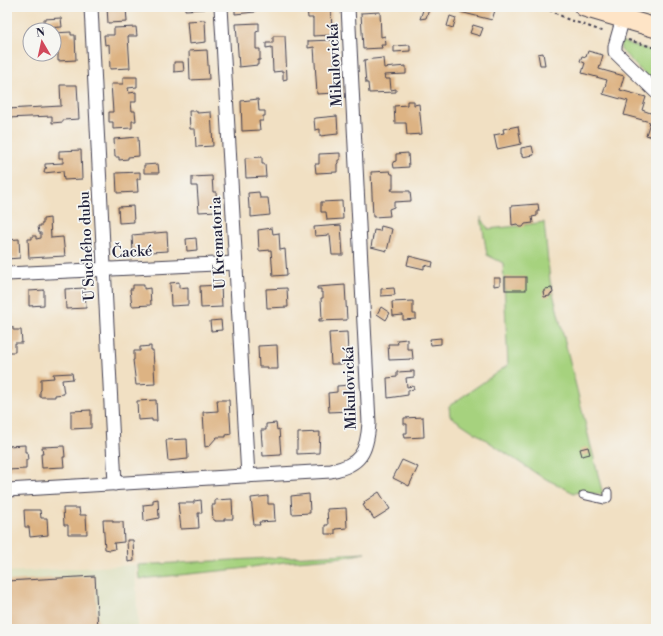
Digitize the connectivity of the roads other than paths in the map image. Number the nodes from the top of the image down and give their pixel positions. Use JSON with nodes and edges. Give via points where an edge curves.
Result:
{"nodes":[{"id":1,"x":91,"y":7,"type":"edge"},
{"id":2,"x":221,"y":7,"type":"edge"},
{"id":3,"x":348,"y":7,"type":"edge"},
{"id":4,"x":584,"y":7,"type":"edge"},
{"id":5,"x":622,"y":18,"type":"junction"},
{"id":6,"x":656,"y":28,"type":"edge"},
{"id":7,"x":656,"y":92,"type":"edge"},
{"id":8,"x":236,"y":263,"type":"junction"},
{"id":9,"x":104,"y":270,"type":"junction"},
{"id":10,"x":7,"y":274,"type":"edge"},
{"id":11,"x":248,"y":476,"type":"junction"},
{"id":12,"x":115,"y":484,"type":"junction"},
{"id":13,"x":7,"y":490,"type":"edge"},
{"id":14,"x":608,"y":492,"type":"dead end"},
{"id":15,"x":583,"y":495,"type":"dead end"}],
"edges":[{"from":1,"to":9,"type":"street","name":"U Suchého dubu"},
{"from":2,"to":8,"type":"street","name":"U Krematoria"},
{"from":3,"to":11,"type":"street","name":"Mikulovická","via":[[368,438],[362,454],[346,468]]},
{"from":4,"to":5,"type":"street"},
{"from":5,"to":6,"type":"street"},
{"from":5,"to":7,"type":"street","via":[[615,49],[617,54]]},
{"from":8,"to":9,"type":"street","name":"Čacké"},
{"from":8,"to":11,"type":"street","name":"U Krematoria"},
{"from":9,"to":10,"type":"street","name":"Čacké"},
{"from":9,"to":12,"type":"street","name":"U Suchého dubu"},
{"from":11,"to":12,"type":"street","name":"Mikulovická"},
{"from":12,"to":13,"type":"street","name":"Mikulovická"},
{"from":14,"to":15,"type":"lane","via":[[608,498],[605,500]]}]}
